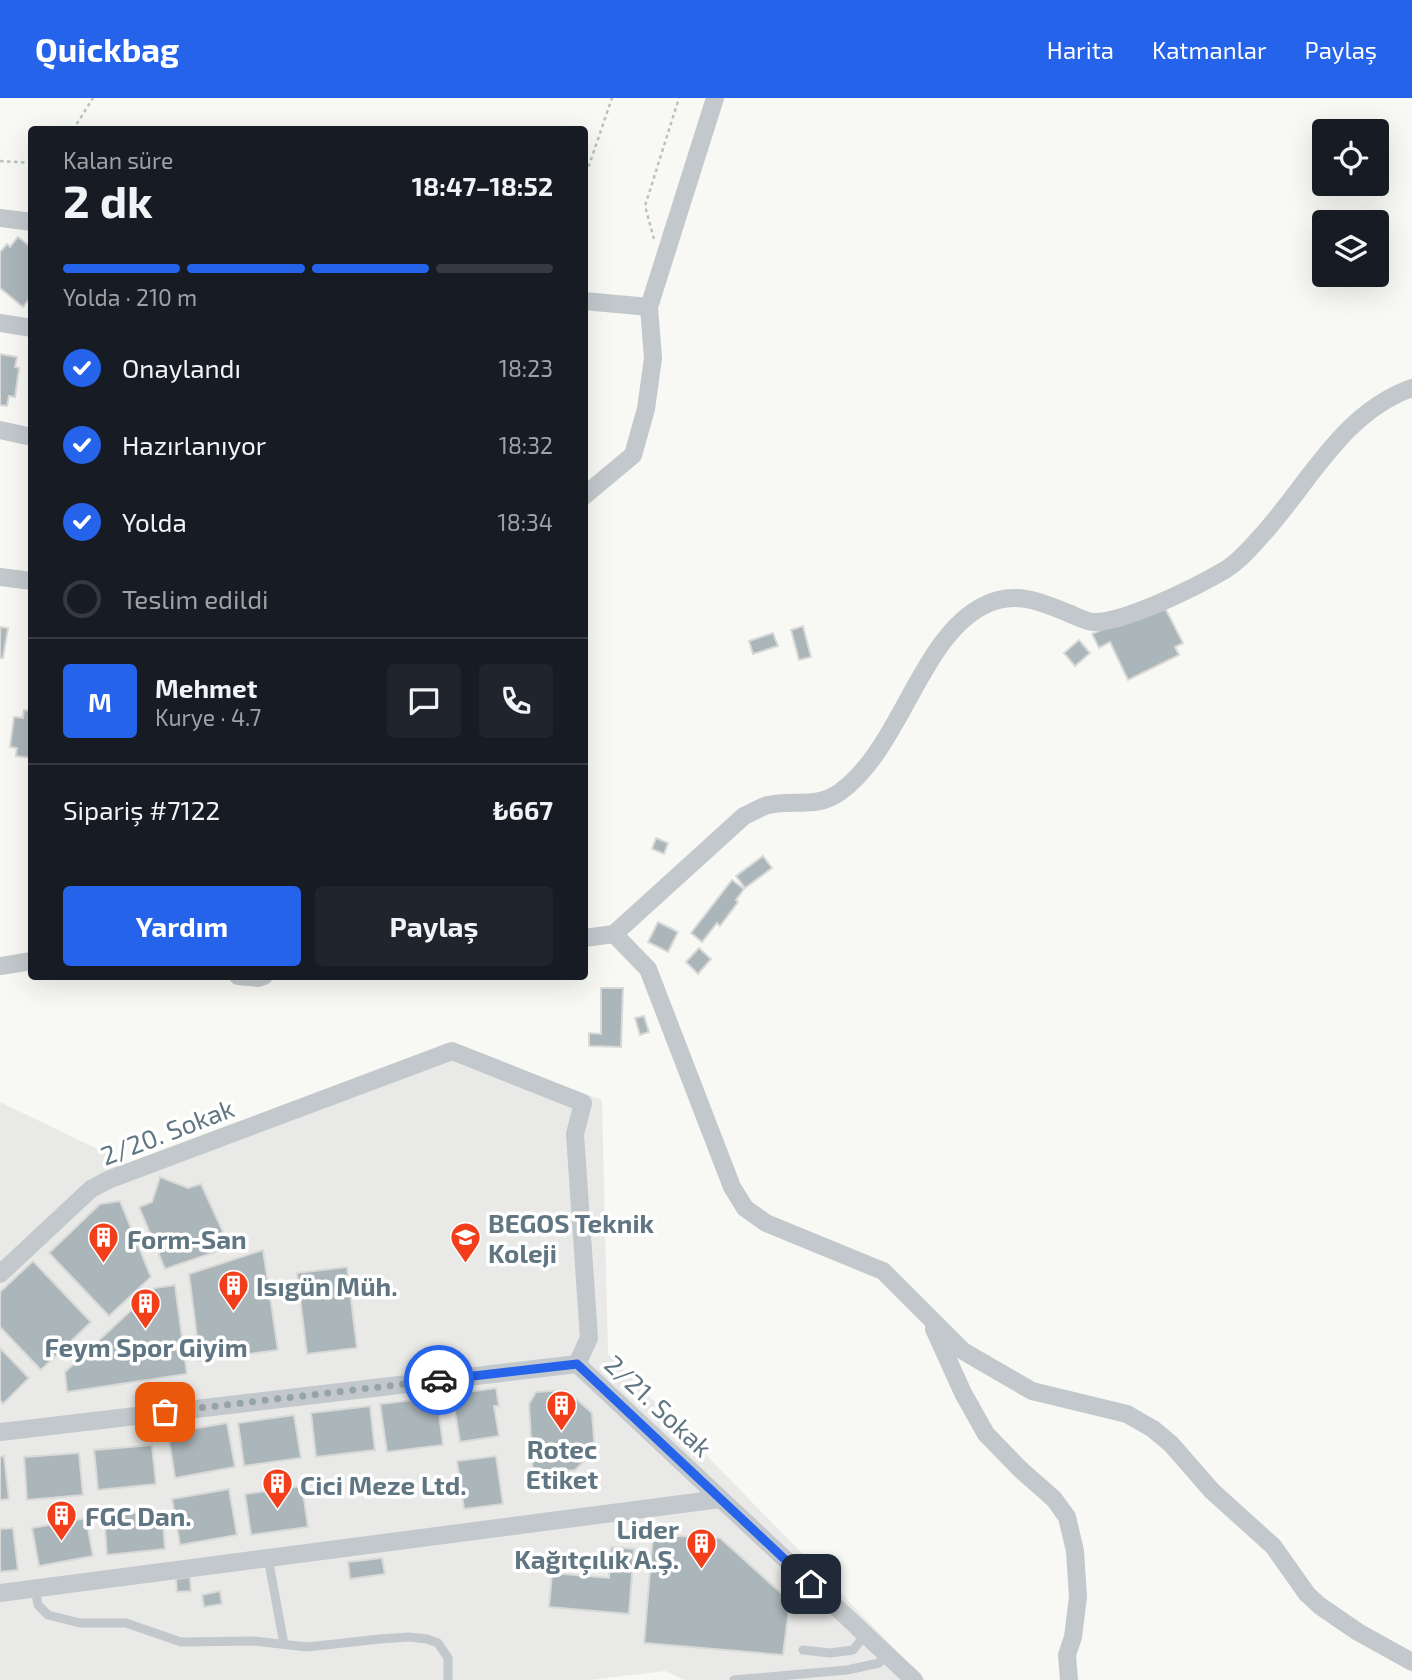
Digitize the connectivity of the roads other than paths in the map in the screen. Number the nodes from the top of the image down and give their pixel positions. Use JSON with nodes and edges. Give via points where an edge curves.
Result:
{"nodes":[{"id":1,"x":715,"y":98,"type":"edge"},
{"id":2,"x":0,"y":218,"type":"edge"},
{"id":3,"x":28,"y":222,"type":"edge"},
{"id":4,"x":588,"y":301,"type":"edge"},
{"id":5,"x":649,"y":307,"type":"junction"},
{"id":6,"x":0,"y":323,"type":"edge"},
{"id":7,"x":28,"y":327,"type":"edge"},
{"id":8,"x":1412,"y":388,"type":"edge"},
{"id":9,"x":0,"y":430,"type":"edge"},
{"id":10,"x":28,"y":436,"type":"edge"},
{"id":11,"x":588,"y":493,"type":"edge"},
{"id":12,"x":0,"y":577,"type":"edge"},
{"id":13,"x":28,"y":580,"type":"edge"},
{"id":14,"x":614,"y":934,"type":"junction"},
{"id":15,"x":588,"y":937,"type":"edge"},
{"id":16,"x":28,"y":962,"type":"edge"},
{"id":17,"x":0,"y":965,"type":"edge"},
{"id":18,"x":0,"y":1274,"type":"edge"},
{"id":19,"x":929,"y":1317,"type":"junction"},
{"id":20,"x":577,"y":1364,"type":"junction"},
{"id":21,"x":0,"y":1432,"type":"edge"},
{"id":22,"x":720,"y":1499,"type":"junction"},
{"id":23,"x":268,"y":1558,"type":"junction"},
{"id":24,"x":35,"y":1588,"type":"junction"},
{"id":25,"x":0,"y":1593,"type":"edge"},
{"id":26,"x":866,"y":1635,"type":"junction"},
{"id":27,"x":284,"y":1644,"type":"junction"},
{"id":28,"x":803,"y":1650,"type":"dead end"},
{"id":29,"x":886,"y":1654,"type":"junction"},
{"id":30,"x":1412,"y":1662,"type":"edge"},
{"id":31,"x":448,"y":1680,"type":"edge"},
{"id":32,"x":734,"y":1680,"type":"edge"},
{"id":33,"x":914,"y":1680,"type":"edge"},
{"id":34,"x":1069,"y":1680,"type":"edge"}],
"edges":[{"from":1,"to":5,"type":"street"},
{"from":2,"to":3,"type":"street"},
{"from":4,"to":5,"type":"street"},
{"from":5,"to":11,"type":"street","via":[[653,358],[633,455]]},
{"from":6,"to":7,"type":"street"},
{"from":8,"to":14,"type":"street","via":[[1359,419],[1324,454],[1276,519],[1225,570],[1111,621],[1090,622],[1040,601],[1012,597],[979,607],[940,646],[890,735],[852,781],[821,802],[768,805],[744,816]]},
{"from":9,"to":10,"type":"street"},
{"from":12,"to":13,"type":"street"},
{"from":14,"to":15,"type":"street"},
{"from":14,"to":19,"type":"street","via":[[648,969],[732,1187],[745,1208],[766,1223],[883,1271]]},
{"from":16,"to":17,"type":"street"},
{"from":18,"to":20,"type":"street","name":"2/20. Sokak","via":[[91,1189],[452,1051],[583,1103],[575,1134],[589,1338]]},
{"from":19,"to":30,"type":"street","via":[[963,1350],[1032,1391],[1127,1414],[1153,1429],[1273,1546],[1320,1606]]},
{"from":19,"to":34,"type":"street","via":[[986,1434],[1067,1517],[1078,1597],[1067,1655]]},
{"from":20,"to":21,"type":"street","name":"2/21. Sokak"},
{"from":20,"to":22,"type":"street","name":"2/21. Sokak"},
{"from":22,"to":23,"type":"street"},
{"from":22,"to":26,"type":"street","name":"2/21. Sokak"},
{"from":23,"to":24,"type":"street"},
{"from":23,"to":27,"type":"lane"},
{"from":24,"to":25,"type":"street"},
{"from":24,"to":27,"type":"lane","via":[[38,1605],[48,1615],[80,1623],[126,1623],[181,1642]]},
{"from":26,"to":28,"type":"lane","via":[[853,1650]]},
{"from":26,"to":29,"type":"street","name":"2/21. Sokak"},
{"from":27,"to":31,"type":"lane","via":[[307,1647],[427,1639],[438,1643],[448,1658]]},
{"from":29,"to":32,"type":"lane","via":[[880,1663],[847,1670]]},
{"from":29,"to":33,"type":"street","name":"2/21. Sokak"}]}
